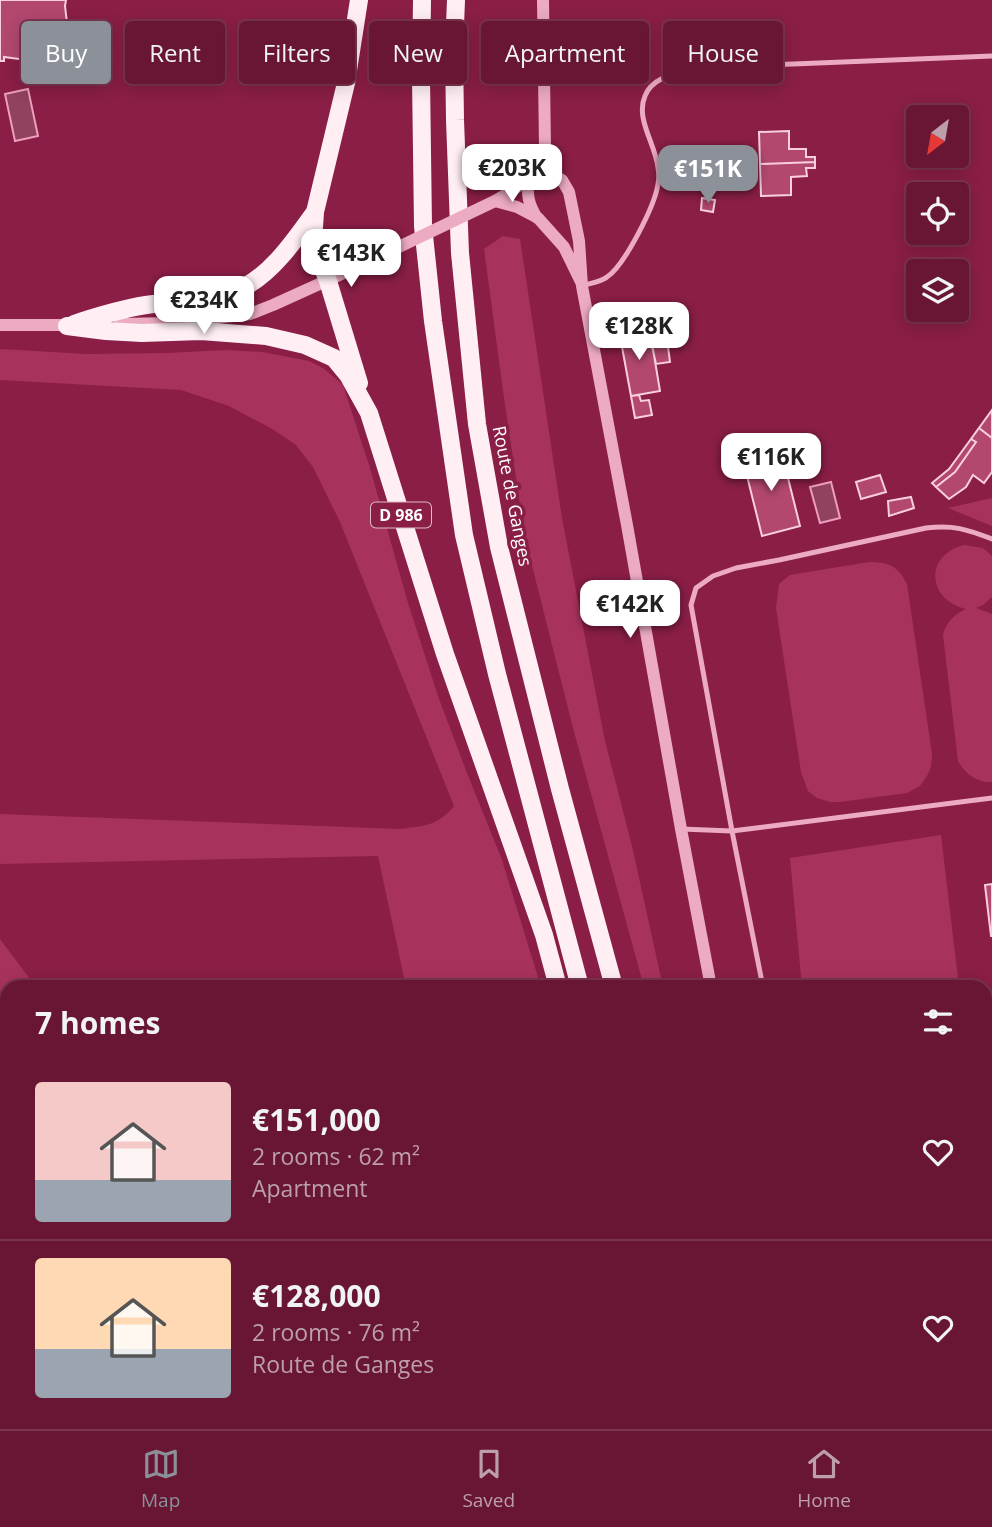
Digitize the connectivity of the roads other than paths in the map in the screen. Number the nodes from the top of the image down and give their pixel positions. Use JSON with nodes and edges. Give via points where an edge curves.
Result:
{"nodes":[{"id":1,"x":359,"y":0,"type":"edge"},
{"id":2,"x":422,"y":0,"type":"edge"},
{"id":3,"x":456,"y":0,"type":"edge"},
{"id":4,"x":543,"y":0,"type":"edge"},
{"id":5,"x":992,"y":56,"type":"edge"},
{"id":6,"x":538,"y":167,"type":"junction"},
{"id":7,"x":528,"y":178,"type":"junction"},
{"id":8,"x":495,"y":201,"type":"junction"},
{"id":9,"x":315,"y":212,"type":"junction"},
{"id":10,"x":538,"y":218,"type":"junction"},
{"id":11,"x":328,"y":281,"type":"junction"},
{"id":12,"x":582,"y":286,"type":"junction"},
{"id":13,"x":0,"y":325,"type":"edge"},
{"id":14,"x":67,"y":326,"type":"junction"},
{"id":15,"x":369,"y":413,"type":"junction"},
{"id":16,"x":992,"y":539,"type":"edge"},
{"id":17,"x":992,"y":798,"type":"edge"},
{"id":18,"x":681,"y":829,"type":"junction"},
{"id":19,"x":732,"y":831,"type":"junction"},
{"id":20,"x":556,"y":980,"type":"edge"},
{"id":21,"x":578,"y":980,"type":"edge"},
{"id":22,"x":612,"y":980,"type":"edge"},
{"id":23,"x":711,"y":980,"type":"edge"},
{"id":24,"x":762,"y":980,"type":"edge"}],
"edges":[{"from":1,"to":9,"type":"main road","number":"D 986","via":[[346,83]]},
{"from":2,"to":21,"type":"main road","via":[[423,226],[464,535]]},
{"from":3,"to":22,"type":"main road","name":"Route de Ganges","via":[[460,253],[477,424],[503,561]]},
{"from":4,"to":6,"type":"street","via":[[545,148]]},
{"from":5,"to":12,"type":"lane","via":[[694,68],[659,80],[645,94],[642,109],[658,167],[652,206],[614,271],[606,279]]},
{"from":6,"to":7,"type":"street"},
{"from":6,"to":12,"type":"street","via":[[562,180],[569,192]]},
{"from":7,"to":8,"type":"street"},
{"from":7,"to":10,"type":"street","via":[[529,204]]},
{"from":8,"to":10,"type":"street"},
{"from":8,"to":11,"type":"street","bridge":true},
{"from":9,"to":11,"type":"main road","number":"D 986","via":[[313,242]]},
{"from":9,"to":14,"type":"main road","number":"D 986","via":[[262,276],[227,295],[121,310]]},
{"from":10,"to":12,"type":"street","via":[[564,247]]},
{"from":11,"to":14,"type":"street","via":[[250,314],[173,323]]},
{"from":11,"to":15,"type":"main road","number":"D 986"},
{"from":12,"to":18,"type":"street"},
{"from":13,"to":14,"type":"street"},
{"from":14,"to":15,"type":"main road","number":"D 986","via":[[266,336],[305,345],[334,358]]},
{"from":15,"to":20,"type":"main road","number":"D 986"},
{"from":16,"to":19,"type":"lane","via":[[948,526],[926,528],[736,568],[696,588],[691,605]]},
{"from":17,"to":19,"type":"lane"},
{"from":18,"to":19,"type":"lane"},
{"from":18,"to":23,"type":"street"},
{"from":19,"to":24,"type":"lane"}]}
